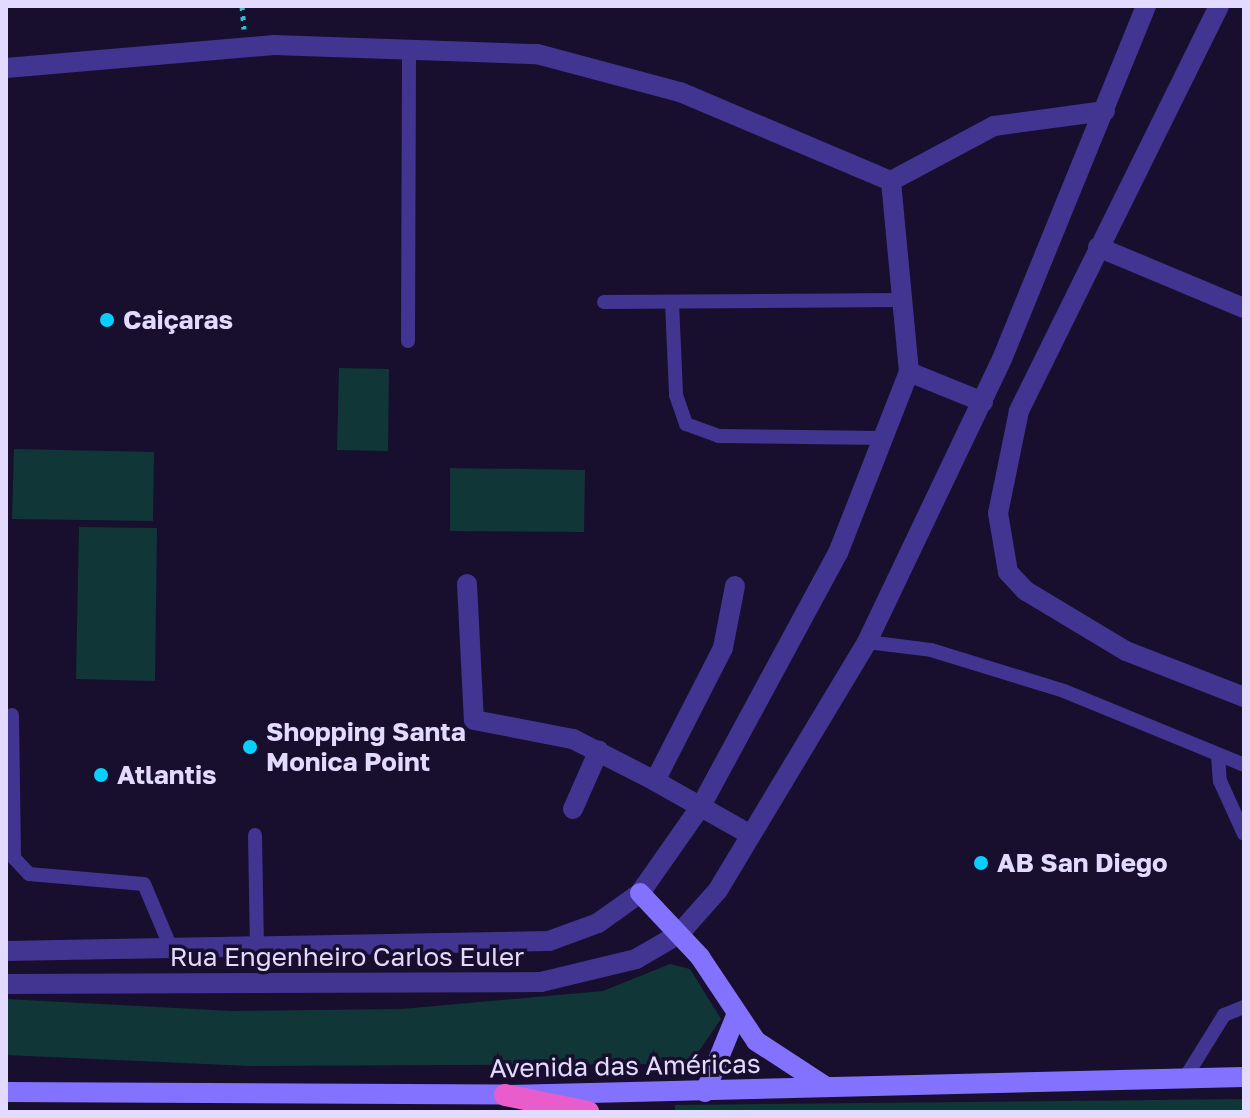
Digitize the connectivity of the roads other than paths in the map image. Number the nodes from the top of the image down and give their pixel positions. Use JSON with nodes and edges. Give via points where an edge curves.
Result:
{"nodes":[{"id":1,"x":1146,"y":6,"type":"edge"},
{"id":2,"x":1219,"y":6,"type":"edge"},
{"id":3,"x":409,"y":48,"type":"junction"},
{"id":4,"x":6,"y":68,"type":"edge"},
{"id":5,"x":1105,"y":111,"type":"junction"},
{"id":6,"x":891,"y":181,"type":"junction"},
{"id":7,"x":1098,"y":247,"type":"junction"},
{"id":8,"x":899,"y":300,"type":"junction"},
{"id":9,"x":604,"y":302,"type":"dead end"},
{"id":10,"x":672,"y":302,"type":"junction"},
{"id":11,"x":1244,"y":308,"type":"edge"},
{"id":12,"x":408,"y":341,"type":"dead end"},
{"id":13,"x":909,"y":372,"type":"junction"},
{"id":14,"x":983,"y":402,"type":"junction"},
{"id":15,"x":883,"y":438,"type":"junction"},
{"id":16,"x":467,"y":584,"type":"dead end"},
{"id":17,"x":735,"y":586,"type":"dead end"},
{"id":18,"x":867,"y":642,"type":"junction"},
{"id":19,"x":1244,"y":697,"type":"edge"},
{"id":20,"x":12,"y":715,"type":"dead end"},
{"id":21,"x":599,"y":750,"type":"junction"},
{"id":22,"x":1218,"y":755,"type":"junction"},
{"id":23,"x":1244,"y":765,"type":"edge"},
{"id":24,"x":655,"y":781,"type":"junction"},
{"id":25,"x":701,"y":806,"type":"junction"},
{"id":26,"x":573,"y":809,"type":"dead end"},
{"id":27,"x":749,"y":834,"type":"junction"},
{"id":28,"x":1244,"y":834,"type":"edge"},
{"id":29,"x":255,"y":835,"type":"dead end"},
{"id":30,"x":640,"y":893,"type":"junction"},
{"id":31,"x":679,"y":934,"type":"junction"},
{"id":32,"x":257,"y":946,"type":"junction"},
{"id":33,"x":171,"y":948,"type":"junction"},
{"id":34,"x":6,"y":951,"type":"edge"},
{"id":35,"x":6,"y":984,"type":"edge"},
{"id":36,"x":1244,"y":1007,"type":"edge"},
{"id":37,"x":735,"y":1018,"type":"junction"},
{"id":38,"x":1244,"y":1077,"type":"edge"},
{"id":39,"x":1185,"y":1078,"type":"junction"},
{"id":40,"x":825,"y":1086,"type":"junction"},
{"id":41,"x":6,"y":1092,"type":"edge"},
{"id":42,"x":705,"y":1092,"type":"junction"},
{"id":43,"x":505,"y":1095,"type":"junction"},
{"id":44,"x":588,"y":1112,"type":"edge"}],
"edges":[{"from":1,"to":5,"type":"street","name":"Rua Engenheiro Carlos Euler"},
{"from":2,"to":7,"type":"street"},
{"from":3,"to":4,"type":"street","via":[[274,45]]},
{"from":3,"to":6,"type":"street","via":[[537,54],[603,66]]},
{"from":3,"to":12,"type":"lane"},
{"from":5,"to":6,"type":"street","via":[[994,126]]},
{"from":5,"to":14,"type":"street","name":"Rua Engenheiro Carlos Euler"},
{"from":6,"to":8,"type":"street"},
{"from":7,"to":11,"type":"street"},
{"from":7,"to":19,"type":"street","via":[[1019,411],[998,513],[1008,572],[1067,619],[1114,644]]},
{"from":8,"to":10,"type":"lane"},
{"from":8,"to":13,"type":"street"},
{"from":9,"to":10,"type":"lane"},
{"from":10,"to":15,"type":"lane","via":[[676,395],[686,424],[719,436]]},
{"from":13,"to":14,"type":"street"},
{"from":13,"to":15,"type":"street","name":"Rua Engenheiro Carlos Euler"},
{"from":14,"to":18,"type":"street","name":"Rua Engenheiro Carlos Euler"},
{"from":15,"to":25,"type":"street","name":"Rua Engenheiro Carlos Euler","via":[[838,553]]},
{"from":16,"to":21,"type":"street","via":[[474,720]]},
{"from":17,"to":24,"type":"street","via":[[723,648]]},
{"from":18,"to":22,"type":"lane","via":[[931,650],[1023,678]]},
{"from":18,"to":27,"type":"street","name":"Rua Engenheiro Carlos Euler"},
{"from":20,"to":33,"type":"lane","via":[[14,858],[29,874],[144,884]]},
{"from":21,"to":24,"type":"street"},
{"from":21,"to":26,"type":"street"},
{"from":22,"to":23,"type":"lane"},
{"from":22,"to":28,"type":"lane","via":[[1220,781]]},
{"from":24,"to":25,"type":"street"},
{"from":25,"to":27,"type":"street"},
{"from":25,"to":30,"type":"street","name":"Rua Engenheiro Carlos Euler"},
{"from":27,"to":31,"type":"street","name":"Rua Engenheiro Carlos Euler","via":[[718,890]]},
{"from":29,"to":32,"type":"lane"},
{"from":30,"to":31,"type":"main road"},
{"from":30,"to":32,"type":"street","name":"Rua Engenheiro Carlos Euler","via":[[598,923],[549,941]]},
{"from":31,"to":35,"type":"street","name":"Rua Engenheiro Carlos Euler","via":[[636,959],[541,982]]},
{"from":31,"to":37,"type":"main road"},
{"from":32,"to":33,"type":"street","name":"Rua Engenheiro Carlos Euler"},
{"from":33,"to":34,"type":"street","name":"Rua Engenheiro Carlos Euler"},
{"from":36,"to":39,"type":"lane","via":[[1224,1015]]},
{"from":37,"to":40,"type":"main road","via":[[756,1041]]},
{"from":37,"to":42,"type":"main road"},
{"from":38,"to":39,"type":"main road","name":"Avenida das Américas"},
{"from":39,"to":40,"type":"main road","name":"Avenida das Américas"},
{"from":40,"to":42,"type":"main road","name":"Avenida das Américas"},
{"from":41,"to":43,"type":"main road","name":"Avenida das Américas"},
{"from":42,"to":43,"type":"main road","name":"Avenida das Américas"},
{"from":43,"to":44,"type":"highway"}]}
